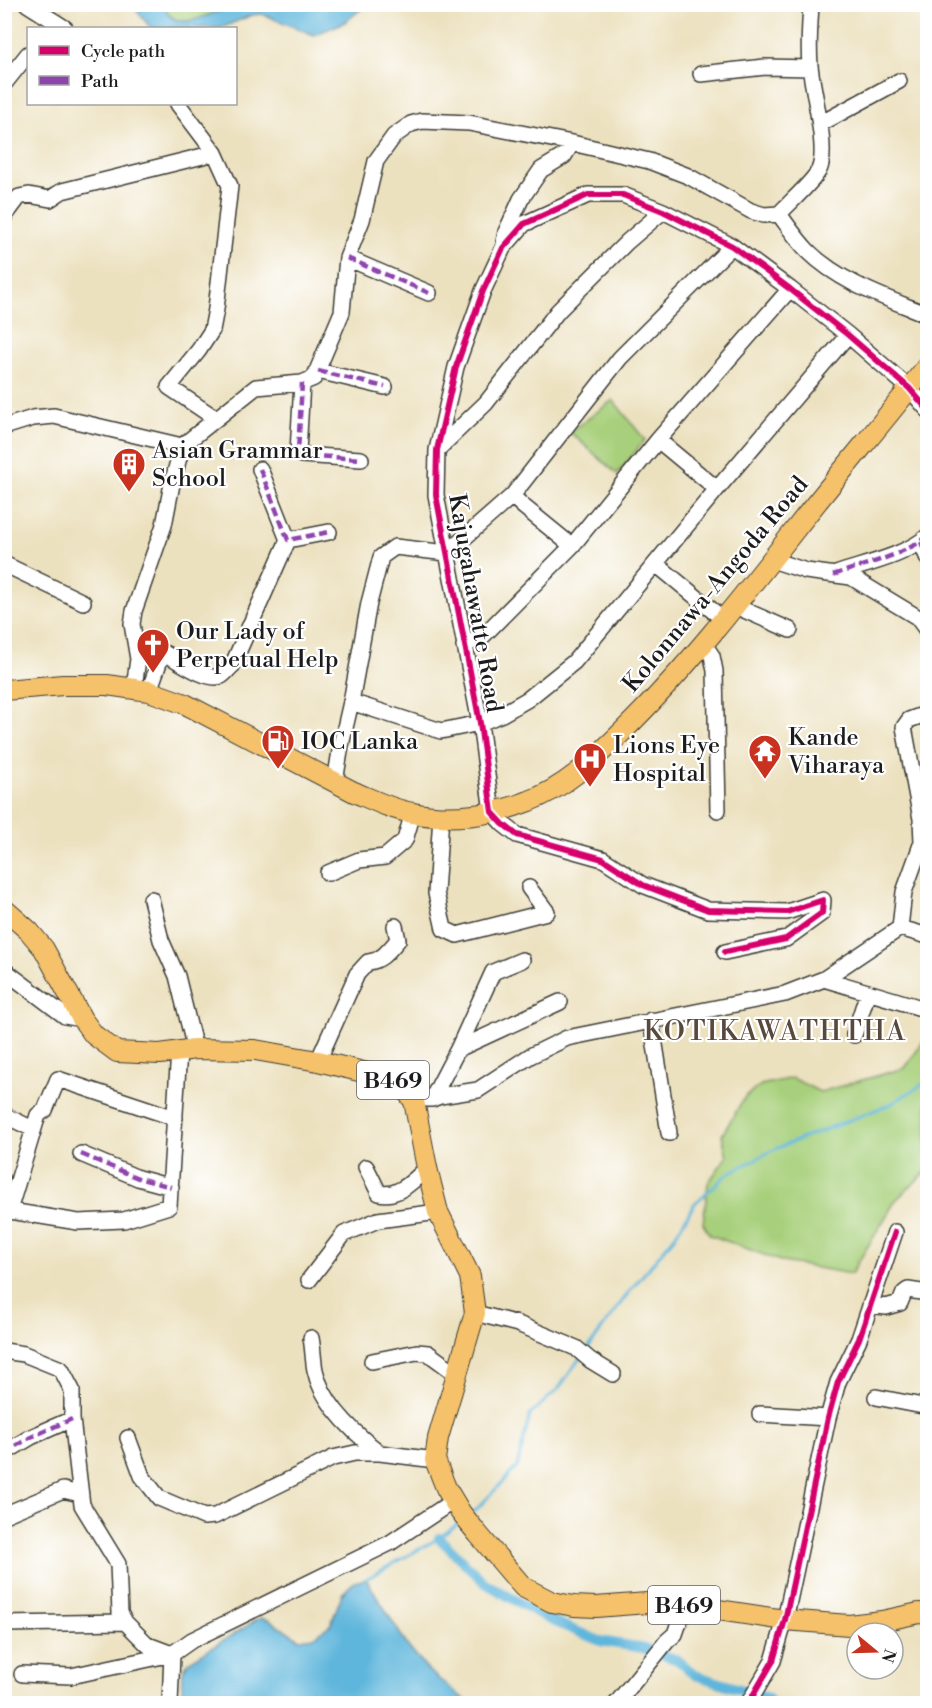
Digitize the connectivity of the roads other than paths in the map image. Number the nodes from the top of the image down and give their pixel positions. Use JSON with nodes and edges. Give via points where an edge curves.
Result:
{"nodes":[{"id":1,"x":27,"y":4,"type":"edge"},
{"id":2,"x":811,"y":4,"type":"edge"},
{"id":3,"x":56,"y":26,"type":"edge"},
{"id":4,"x":27,"y":55,"type":"edge"},
{"id":5,"x":810,"y":68,"type":"junction"},
{"id":6,"x":701,"y":74,"type":"dead end"},
{"id":7,"x":899,"y":81,"type":"dead end"},
{"id":8,"x":4,"y":84,"type":"edge"},
{"id":9,"x":179,"y":105,"type":"edge"},
{"id":10,"x":819,"y":124,"type":"junction"},
{"id":11,"x":572,"y":143,"type":"junction"},
{"id":12,"x":215,"y":153,"type":"junction"},
{"id":13,"x":663,"y":211,"type":"junction"},
{"id":14,"x":779,"y":214,"type":"junction"},
{"id":15,"x":4,"y":217,"type":"edge"},
{"id":16,"x":732,"y":246,"type":"junction"},
{"id":17,"x":503,"y":248,"type":"junction"},
{"id":18,"x":347,"y":258,"type":"junction"},
{"id":19,"x":790,"y":289,"type":"junction"},
{"id":20,"x":429,"y":293,"type":"dead end"},
{"id":21,"x":927,"y":315,"type":"edge"},
{"id":22,"x":848,"y":335,"type":"junction"},
{"id":23,"x":927,"y":364,"type":"edge"},
{"id":24,"x":318,"y":371,"type":"junction"},
{"id":25,"x":302,"y":383,"type":"junction"},
{"id":26,"x":385,"y":387,"type":"dead end"},
{"id":27,"x":909,"y":388,"type":"junction"},
{"id":28,"x":927,"y":410,"type":"edge"},
{"id":29,"x":215,"y":418,"type":"junction"},
{"id":30,"x":4,"y":427,"type":"edge"},
{"id":31,"x":658,"y":440,"type":"junction"},
{"id":32,"x":182,"y":446,"type":"junction"},
{"id":33,"x":437,"y":450,"type":"junction"},
{"id":34,"x":361,"y":459,"type":"dead end"},
{"id":35,"x":260,"y":469,"type":"dead end"},
{"id":36,"x":717,"y":489,"type":"junction"},
{"id":37,"x":512,"y":496,"type":"junction"},
{"id":38,"x":329,"y":532,"type":"dead end"},
{"id":39,"x":924,"y":539,"type":"edge"},
{"id":40,"x":288,"y":540,"type":"junction"},
{"id":41,"x":572,"y":546,"type":"junction"},
{"id":42,"x":447,"y":553,"type":"junction"},
{"id":43,"x":927,"y":559,"type":"edge"},
{"id":44,"x":771,"y":560,"type":"junction"},
{"id":45,"x":4,"y":564,"type":"edge"},
{"id":46,"x":656,"y":564,"type":"junction"},
{"id":47,"x":833,"y":575,"type":"junction"},
{"id":48,"x":83,"y":602,"type":"dead end"},
{"id":49,"x":729,"y":613,"type":"junction"},
{"id":50,"x":789,"y":630,"type":"dead end"},
{"id":51,"x":927,"y":632,"type":"edge"},
{"id":52,"x":704,"y":644,"type":"junction"},
{"id":53,"x":464,"y":645,"type":"junction"},
{"id":54,"x":142,"y":689,"type":"junction"},
{"id":55,"x":4,"y":690,"type":"edge"},
{"id":56,"x":351,"y":702,"type":"junction"},
{"id":57,"x":927,"y":713,"type":"edge"},
{"id":58,"x":480,"y":723,"type":"junction"},
{"id":59,"x":335,"y":782,"type":"junction"},
{"id":60,"x":718,"y":810,"type":"dead end"},
{"id":61,"x":492,"y":812,"type":"junction"},
{"id":62,"x":413,"y":813,"type":"junction"},
{"id":63,"x":441,"y":816,"type":"junction"},
{"id":64,"x":328,"y":873,"type":"dead end"},
{"id":65,"x":529,"y":888,"type":"dead end"},
{"id":66,"x":151,"y":899,"type":"dead end"},
{"id":67,"x":4,"y":909,"type":"edge"},
{"id":68,"x":395,"y":926,"type":"dead end"},
{"id":69,"x":900,"y":928,"type":"junction"},
{"id":70,"x":927,"y":936,"type":"edge"},
{"id":71,"x":724,"y":952,"type":"dead end"},
{"id":72,"x":522,"y":960,"type":"dead end"},
{"id":73,"x":4,"y":970,"type":"edge"},
{"id":74,"x":824,"y":979,"type":"junction"},
{"id":75,"x":868,"y":992,"type":"junction"},
{"id":76,"x":560,"y":1002,"type":"dead end"},
{"id":77,"x":927,"y":1010,"type":"edge"},
{"id":78,"x":82,"y":1019,"type":"junction"},
{"id":79,"x":651,"y":1020,"type":"junction"},
{"id":80,"x":854,"y":1035,"type":"dead end"},
{"id":81,"x":458,"y":1049,"type":"junction"},
{"id":82,"x":187,"y":1050,"type":"junction"},
{"id":83,"x":318,"y":1061,"type":"junction"},
{"id":84,"x":423,"y":1100,"type":"junction"},
{"id":85,"x":4,"y":1114,"type":"edge"},
{"id":86,"x":175,"y":1118,"type":"junction"},
{"id":87,"x":33,"y":1129,"type":"junction"},
{"id":88,"x":669,"y":1133,"type":"dead end"},
{"id":89,"x":81,"y":1154,"type":"dead end"},
{"id":90,"x":366,"y":1167,"type":"dead end"},
{"id":91,"x":427,"y":1168,"type":"junction"},
{"id":92,"x":171,"y":1187,"type":"junction"},
{"id":93,"x":4,"y":1208,"type":"edge"},
{"id":94,"x":438,"y":1212,"type":"junction"},
{"id":95,"x":895,"y":1232,"type":"dead end"},
{"id":96,"x":309,"y":1280,"type":"dead end"},
{"id":97,"x":927,"y":1293,"type":"edge"},
{"id":98,"x":870,"y":1305,"type":"junction"},
{"id":99,"x":475,"y":1313,"type":"junction"},
{"id":100,"x":311,"y":1338,"type":"dead end"},
{"id":101,"x":4,"y":1351,"type":"edge"},
{"id":102,"x":372,"y":1360,"type":"dead end"},
{"id":103,"x":612,"y":1374,"type":"dead end"},
{"id":104,"x":458,"y":1375,"type":"junction"},
{"id":105,"x":876,"y":1397,"type":"dead end"},
{"id":106,"x":927,"y":1407,"type":"edge"},
{"id":107,"x":760,"y":1414,"type":"dead end"},
{"id":108,"x":828,"y":1418,"type":"junction"},
{"id":109,"x":72,"y":1419,"type":"junction"},
{"id":110,"x":128,"y":1438,"type":"dead end"},
{"id":111,"x":4,"y":1453,"type":"edge"},
{"id":112,"x":380,"y":1453,"type":"junction"},
{"id":113,"x":435,"y":1460,"type":"junction"},
{"id":114,"x":80,"y":1494,"type":"junction"},
{"id":115,"x":462,"y":1513,"type":"junction"},
{"id":116,"x":4,"y":1515,"type":"edge"},
{"id":117,"x":685,"y":1605,"type":"junction"},
{"id":118,"x":927,"y":1614,"type":"edge"},
{"id":119,"x":785,"y":1620,"type":"junction"},
{"id":120,"x":125,"y":1622,"type":"junction"},
{"id":121,"x":4,"y":1624,"type":"edge"},
{"id":122,"x":172,"y":1654,"type":"junction"},
{"id":123,"x":22,"y":1674,"type":"dead end"},
{"id":124,"x":170,"y":1704,"type":"edge"},
{"id":125,"x":616,"y":1704,"type":"edge"},
{"id":126,"x":748,"y":1704,"type":"edge"}],
"edges":[{"from":1,"to":3,"type":"street"},
{"from":2,"to":5,"type":"street"},
{"from":4,"to":8,"type":"street"},
{"from":5,"to":6,"type":"street","via":[[765,67]]},
{"from":5,"to":10,"type":"street"},
{"from":7,"to":10,"type":"street"},
{"from":9,"to":12,"type":"street"},
{"from":10,"to":14,"type":"street","via":[[823,159],[818,172]]},
{"from":11,"to":14,"type":"street","via":[[649,161],[688,176],[750,212]]},
{"from":11,"to":17,"type":"street","via":[[564,156],[541,170],[521,199]]},
{"from":11,"to":18,"type":"street","via":[[468,123],[411,124],[394,136],[376,161],[362,219]]},
{"from":12,"to":15,"type":"street","via":[[62,191],[50,199],[19,197]]},
{"from":12,"to":29,"type":"street","via":[[230,186],[212,330],[169,387]]},
{"from":13,"to":16,"type":"street","name":"Kajugahawatte Road"},
{"from":13,"to":17,"type":"street","name":"Kajugahawatte Road","via":[[623,195],[588,195],[524,224]]},
{"from":13,"to":33,"type":"street","via":[[558,310],[486,403]]},
{"from":14,"to":21,"type":"street","via":[[808,251],[839,275]]},
{"from":16,"to":19,"type":"street","name":"Kajugahawatte Road"},
{"from":16,"to":37,"type":"street","via":[[620,358]]},
{"from":17,"to":33,"type":"street","name":"Kajugahawatte Road","via":[[456,367]]},
{"from":18,"to":20,"type":"street"},
{"from":18,"to":24,"type":"street","via":[[342,312]]},
{"from":19,"to":22,"type":"street","name":"Kajugahawatte Road"},
{"from":19,"to":31,"type":"street"},
{"from":22,"to":27,"type":"street","name":"Kajugahawatte Road"},
{"from":22,"to":36,"type":"street"},
{"from":23,"to":27,"type":"main road","name":"Kolonnawa-Angoda Road"},
{"from":24,"to":25,"type":"street","via":[[314,378]]},
{"from":24,"to":26,"type":"street"},
{"from":25,"to":29,"type":"street","via":[[256,387]]},
{"from":25,"to":34,"type":"street","via":[[298,452]]},
{"from":27,"to":28,"type":"street","name":"Kajugahawatte Road"},
{"from":27,"to":44,"type":"main road","name":"Kolonnawa-Angoda Road"},
{"from":29,"to":32,"type":"street"},
{"from":30,"to":32,"type":"street","via":[[54,416]]},
{"from":31,"to":36,"type":"street"},
{"from":31,"to":41,"type":"street"},
{"from":32,"to":54,"type":"street","via":[[164,525],[134,611],[132,624]]},
{"from":33,"to":42,"type":"street","name":"Kajugahawatte Road","via":[[436,495]]},
{"from":35,"to":40,"type":"street"},
{"from":36,"to":46,"type":"street"},
{"from":37,"to":41,"type":"street"},
{"from":37,"to":42,"type":"street"},
{"from":38,"to":40,"type":"street"},
{"from":39,"to":43,"type":"street"},
{"from":39,"to":47,"type":"street","via":[[905,550]]},
{"from":40,"to":54,"type":"street","via":[[232,666],[214,677],[166,654]]},
{"from":41,"to":53,"type":"street","via":[[484,635]]},
{"from":42,"to":53,"type":"street","name":"Kajugahawatte Road"},
{"from":42,"to":56,"type":"street","via":[[395,548],[381,557]]},
{"from":44,"to":47,"type":"street"},
{"from":44,"to":49,"type":"main road","name":"Kolonnawa-Angoda Road"},
{"from":45,"to":48,"type":"street"},
{"from":46,"to":49,"type":"street"},
{"from":46,"to":58,"type":"street","via":[[574,662],[528,699]]},
{"from":47,"to":51,"type":"street","via":[[851,577],[866,585],[917,617]]},
{"from":49,"to":50,"type":"street"},
{"from":49,"to":52,"type":"main road","name":"Kolonnawa-Angoda Road"},
{"from":52,"to":60,"type":"street","via":[[715,671]]},
{"from":52,"to":61,"type":"main road","name":"Kolonnawa-Angoda Road","via":[[592,762],[530,801]]},
{"from":53,"to":58,"type":"street","name":"Kajugahawatte Road"},
{"from":54,"to":55,"type":"main road","name":"Kolonnawa-Angoda Road","via":[[63,685]]},
{"from":54,"to":59,"type":"main road","name":"Kolonnawa-Angoda Road","via":[[185,704]]},
{"from":56,"to":58,"type":"street","via":[[441,731]]},
{"from":56,"to":59,"type":"street"},
{"from":57,"to":69,"type":"street","via":[[909,720],[904,727],[922,842],[904,892]]},
{"from":58,"to":61,"type":"street","name":"Kajugahawatte Road"},
{"from":59,"to":62,"type":"main road","name":"Kolonnawa-Angoda Road"},
{"from":61,"to":63,"type":"main road","name":"Kolonnawa-Angoda Road"},
{"from":61,"to":71,"type":"street","via":[[517,835],[603,859],[643,885],[708,909],[787,912],[824,900],[822,913],[786,939]]},
{"from":62,"to":63,"type":"main road","name":"Kolonnawa-Angoda Road"},
{"from":62,"to":64,"type":"street","via":[[405,840],[385,857],[359,860]]},
{"from":63,"to":65,"type":"street","via":[[436,893],[444,929],[457,935],[547,912]]},
{"from":66,"to":82,"type":"street","via":[[161,940],[177,976]]},
{"from":67,"to":78,"type":"main road","number":"B469","via":[[44,949]]},
{"from":68,"to":83,"type":"street","via":[[398,940],[357,974]]},
{"from":69,"to":70,"type":"street"},
{"from":69,"to":74,"type":"street"},
{"from":72,"to":81,"type":"street","via":[[493,972]]},
{"from":73,"to":78,"type":"street","via":[[65,1016]]},
{"from":74,"to":75,"type":"street"},
{"from":74,"to":79,"type":"street","via":[[785,994]]},
{"from":75,"to":77,"type":"street"},
{"from":75,"to":80,"type":"street"},
{"from":76,"to":81,"type":"street"},
{"from":78,"to":82,"type":"main road","number":"B469","via":[[94,1035],[117,1052],[160,1054]]},
{"from":79,"to":84,"type":"street","via":[[567,1038],[530,1056],[478,1090]]},
{"from":79,"to":88,"type":"street"},
{"from":81,"to":84,"type":"street"},
{"from":82,"to":83,"type":"main road","number":"B469","via":[[255,1050]]},
{"from":82,"to":86,"type":"street"},
{"from":83,"to":84,"type":"main road","number":"B469","via":[[392,1079]]},
{"from":84,"to":91,"type":"main road","number":"B469"},
{"from":85,"to":87,"type":"street"},
{"from":86,"to":87,"type":"street","via":[[58,1079]]},
{"from":86,"to":92,"type":"street"},
{"from":87,"to":93,"type":"street","via":[[11,1204]]},
{"from":89,"to":92,"type":"street"},
{"from":90,"to":91,"type":"street","via":[[379,1193],[387,1196]]},
{"from":91,"to":94,"type":"main road","number":"B469"},
{"from":92,"to":93,"type":"street","via":[[169,1206],[124,1220],[78,1222]]},
{"from":94,"to":96,"type":"street","via":[[378,1220],[344,1234]]},
{"from":94,"to":99,"type":"main road","number":"B469","via":[[470,1276]]},
{"from":95,"to":98,"type":"street"},
{"from":97,"to":98,"type":"street","via":[[908,1290],[900,1303]]},
{"from":98,"to":108,"type":"street","via":[[838,1382]]},
{"from":99,"to":103,"type":"street","via":[[518,1324],[576,1348]]},
{"from":99,"to":104,"type":"main road","number":"B469"},
{"from":100,"to":112,"type":"street","via":[[315,1371],[325,1396],[355,1433]]},
{"from":101,"to":109,"type":"street","via":[[24,1354],[61,1369],[72,1390]]},
{"from":102,"to":104,"type":"street","via":[[428,1353]]},
{"from":104,"to":113,"type":"main road","number":"B469"},
{"from":105,"to":106,"type":"street"},
{"from":107,"to":108,"type":"street"},
{"from":108,"to":119,"type":"street"},
{"from":109,"to":111,"type":"street"},
{"from":109,"to":114,"type":"street"},
{"from":110,"to":112,"type":"street","via":[[142,1476],[159,1498],[204,1517],[215,1516],[333,1458]]},
{"from":112,"to":113,"type":"street"},
{"from":113,"to":115,"type":"main road","number":"B469"},
{"from":114,"to":116,"type":"street","via":[[63,1490]]},
{"from":114,"to":120,"type":"street","via":[[82,1505],[118,1564],[120,1613]]},
{"from":115,"to":117,"type":"main road","number":"B469","via":[[523,1587],[552,1602],[596,1607]]},
{"from":115,"to":122,"type":"street","via":[[192,1640]]},
{"from":117,"to":119,"type":"main road","number":"B469"},
{"from":117,"to":125,"type":"street","via":[[675,1634]]},
{"from":118,"to":119,"type":"main road","number":"B469","via":[[849,1625]]},
{"from":119,"to":126,"type":"street","via":[[773,1661]]},
{"from":120,"to":121,"type":"street"},
{"from":120,"to":122,"type":"street","via":[[148,1645]]},
{"from":122,"to":123,"type":"street","via":[[71,1676]]},
{"from":122,"to":124,"type":"street"}]}
